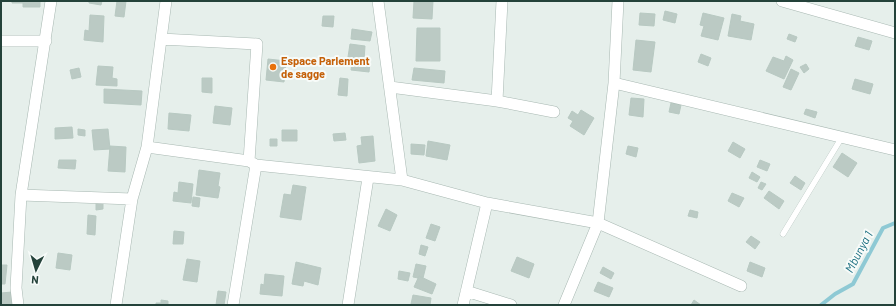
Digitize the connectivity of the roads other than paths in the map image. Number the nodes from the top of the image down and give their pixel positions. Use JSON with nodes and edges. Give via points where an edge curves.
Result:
{"nodes":[{"id":1,"x":51,"y":1,"type":"edge"},
{"id":2,"x":166,"y":1,"type":"edge"},
{"id":3,"x":378,"y":1,"type":"edge"},
{"id":4,"x":502,"y":1,"type":"edge"},
{"id":5,"x":618,"y":1,"type":"edge"},
{"id":6,"x":782,"y":1,"type":"edge"},
{"id":7,"x":895,"y":33,"type":"edge"},
{"id":8,"x":161,"y":39,"type":"junction"},
{"id":9,"x":1,"y":41,"type":"edge"},
{"id":10,"x":46,"y":41,"type":"junction"},
{"id":11,"x":614,"y":83,"type":"junction"},
{"id":12,"x":390,"y":87,"type":"junction"},
{"id":13,"x":497,"y":101,"type":"junction"},
{"id":14,"x":554,"y":112,"type":"dead end"},
{"id":15,"x":842,"y":137,"type":"junction"},
{"id":16,"x":147,"y":147,"type":"junction"},
{"id":17,"x":895,"y":150,"type":"edge"},
{"id":18,"x":252,"y":163,"type":"junction"},
{"id":19,"x":368,"y":178,"type":"junction"},
{"id":20,"x":402,"y":180,"type":"junction"},
{"id":21,"x":21,"y":195,"type":"junction"},
{"id":22,"x":132,"y":199,"type":"junction"},
{"id":23,"x":487,"y":204,"type":"junction"},
{"id":24,"x":598,"y":223,"type":"junction"},
{"id":25,"x":783,"y":234,"type":"dead end"},
{"id":26,"x":741,"y":286,"type":"dead end"},
{"id":27,"x":466,"y":291,"type":"junction"},
{"id":28,"x":18,"y":305,"type":"edge"},
{"id":29,"x":116,"y":305,"type":"edge"},
{"id":30,"x":233,"y":305,"type":"edge"},
{"id":31,"x":348,"y":305,"type":"edge"},
{"id":32,"x":463,"y":305,"type":"edge"},
{"id":33,"x":511,"y":305,"type":"edge"},
{"id":34,"x":564,"y":305,"type":"edge"}],
"edges":[{"from":1,"to":10,"type":"street"},
{"from":2,"to":8,"type":"street"},
{"from":3,"to":12,"type":"street"},
{"from":4,"to":13,"type":"street"},
{"from":5,"to":11,"type":"street"},
{"from":6,"to":7,"type":"street"},
{"from":8,"to":16,"type":"street"},
{"from":8,"to":18,"type":"street","via":[[257,44]]},
{"from":9,"to":10,"type":"street"},
{"from":10,"to":21,"type":"street"},
{"from":11,"to":15,"type":"street"},
{"from":11,"to":24,"type":"street"},
{"from":12,"to":13,"type":"street"},
{"from":12,"to":20,"type":"street"},
{"from":13,"to":14,"type":"street"},
{"from":15,"to":17,"type":"street"},
{"from":15,"to":25,"type":"lane"},
{"from":16,"to":18,"type":"street"},
{"from":16,"to":22,"type":"street"},
{"from":18,"to":19,"type":"street"},
{"from":18,"to":30,"type":"street"},
{"from":19,"to":20,"type":"street"},
{"from":19,"to":31,"type":"street"},
{"from":20,"to":23,"type":"street"},
{"from":21,"to":22,"type":"street"},
{"from":21,"to":28,"type":"street","via":[[16,288]]},
{"from":22,"to":29,"type":"street"},
{"from":23,"to":24,"type":"street"},
{"from":23,"to":27,"type":"street"},
{"from":24,"to":26,"type":"street"},
{"from":24,"to":34,"type":"street"},
{"from":27,"to":32,"type":"street"},
{"from":27,"to":33,"type":"street"}]}
